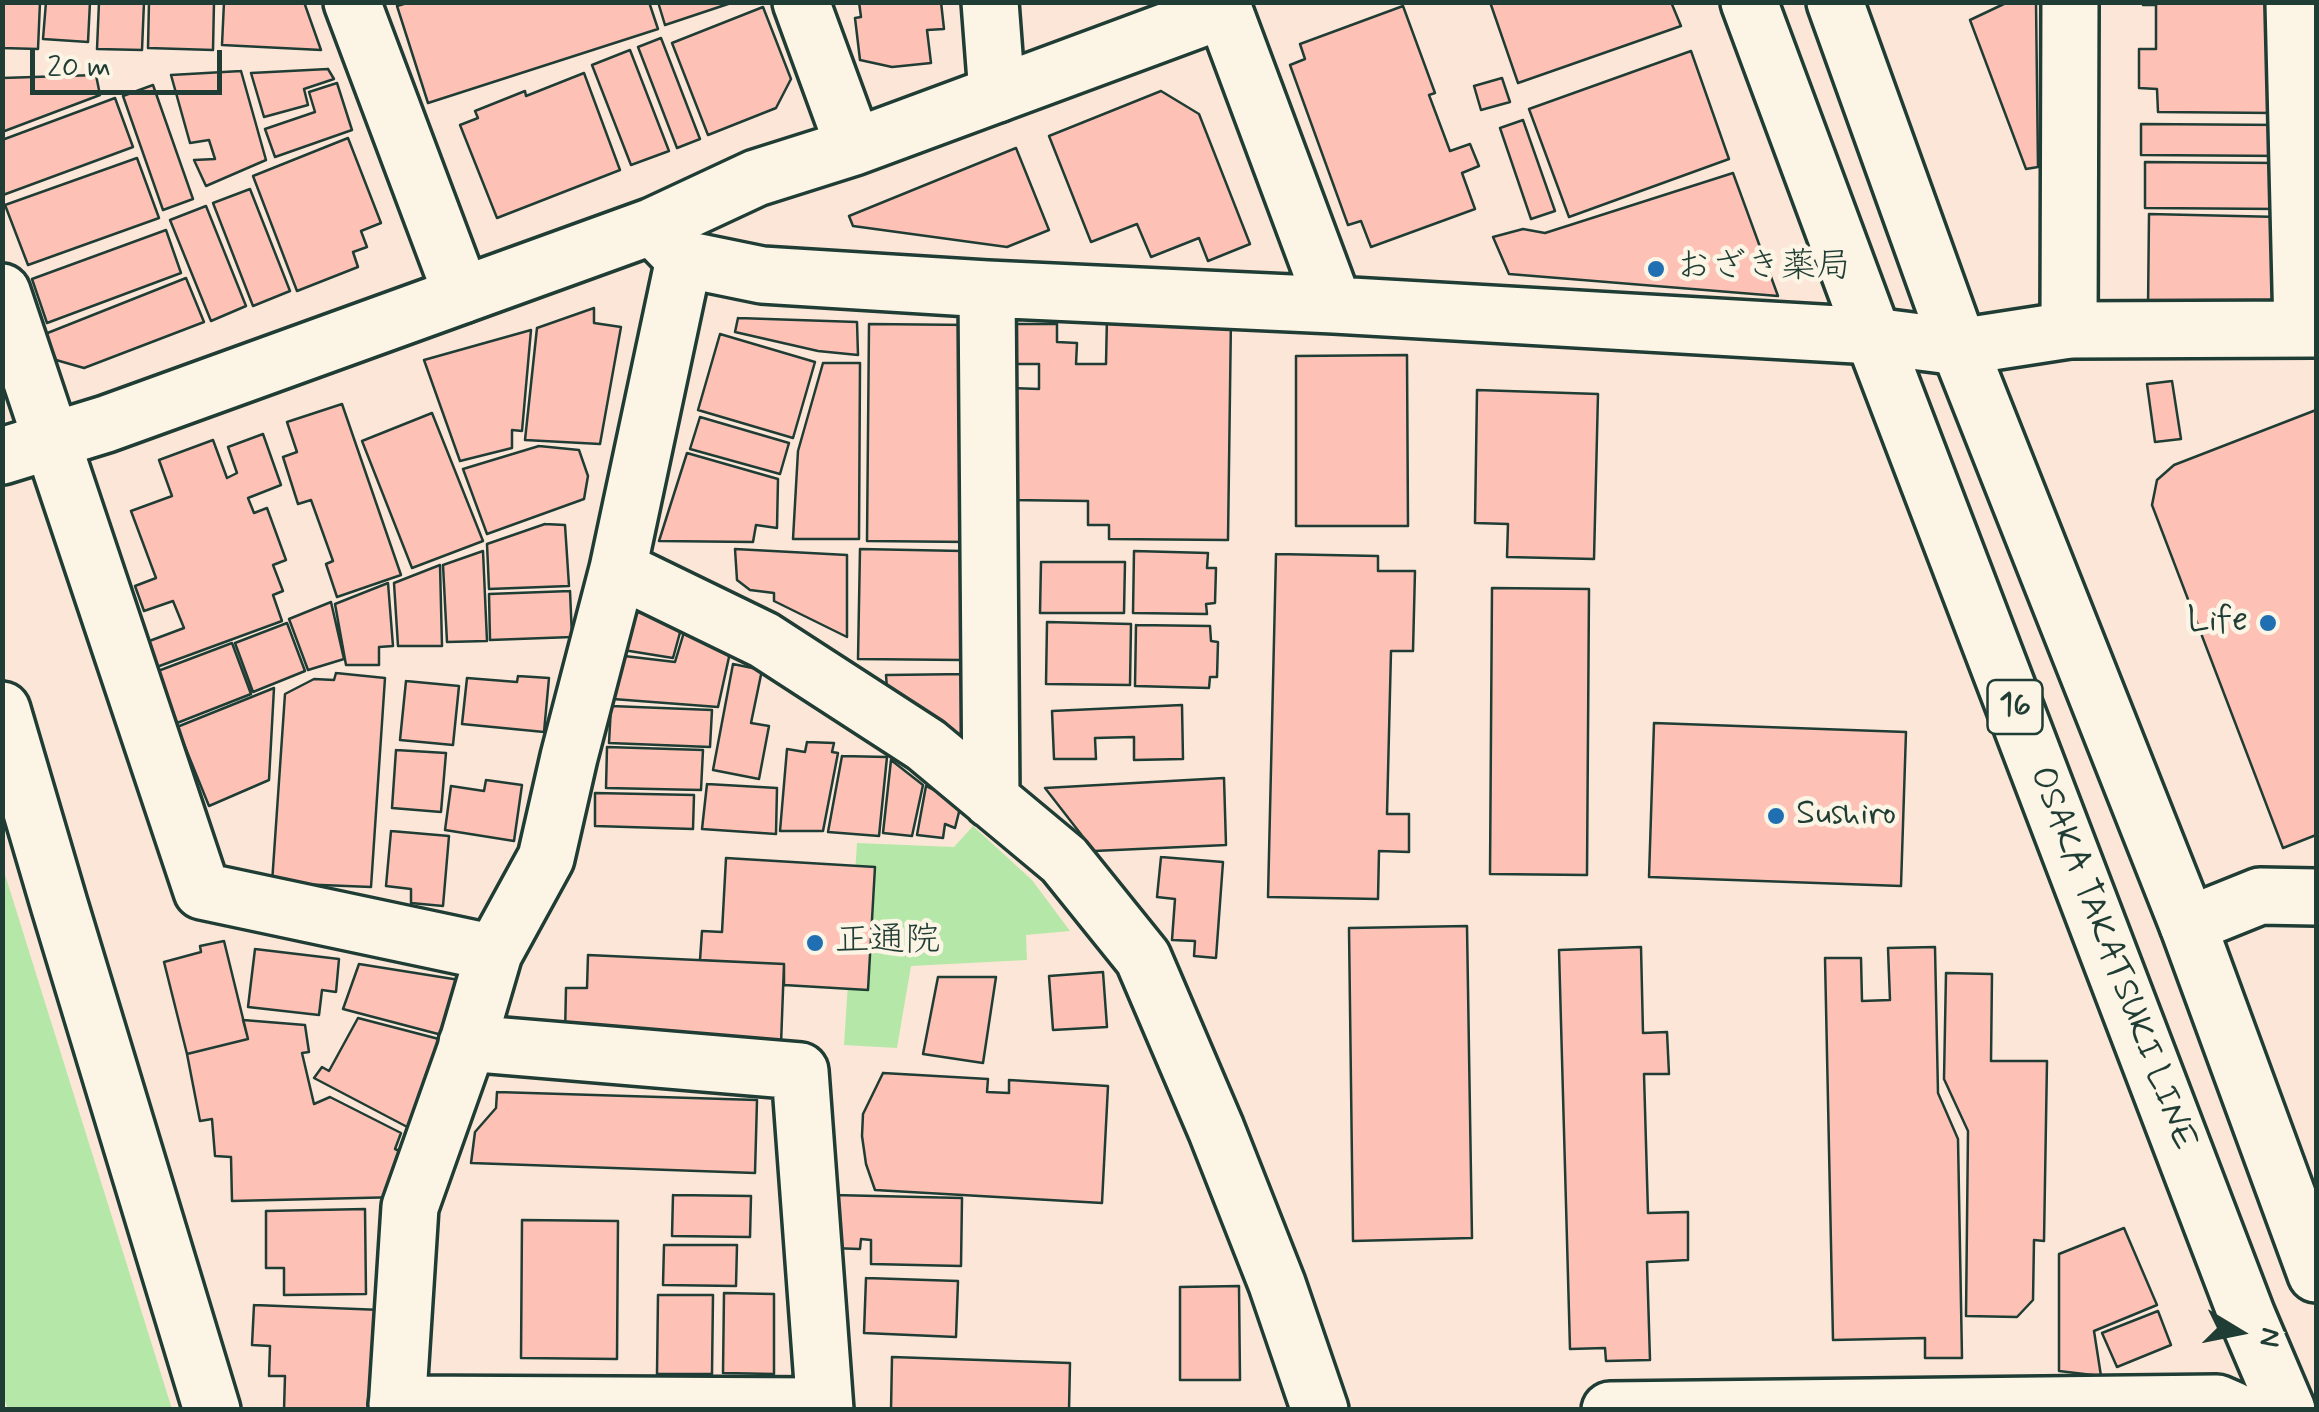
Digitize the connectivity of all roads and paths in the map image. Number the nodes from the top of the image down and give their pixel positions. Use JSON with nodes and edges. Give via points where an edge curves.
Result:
{"nodes":[{"id":1,"x":352,"y":2,"type":"edge"},
{"id":2,"x":800,"y":2,"type":"edge"},
{"id":3,"x":990,"y":2,"type":"edge"},
{"id":4,"x":1749,"y":2,"type":"edge"},
{"id":5,"x":1834,"y":2,"type":"edge"},
{"id":6,"x":2070,"y":2,"type":"edge"},
{"id":7,"x":2294,"y":2,"type":"edge"},
{"id":8,"x":1229,"y":5,"type":"edge"},
{"id":9,"x":998,"y":94,"type":"junction"},
{"id":10,"x":854,"y":147,"type":"junction"},
{"id":11,"x":668,"y":242,"type":"junction"},
{"id":12,"x":987,"y":290,"type":"junction"},
{"id":13,"x":2,"y":292,"type":"edge"},
{"id":14,"x":462,"y":295,"type":"junction"},
{"id":15,"x":1334,"y":305,"type":"junction"},
{"id":16,"x":2310,"y":329,"type":"edge"},
{"id":17,"x":2069,"y":330,"type":"junction"},
{"id":18,"x":1873,"y":336,"type":"junction"},
{"id":19,"x":1959,"y":346,"type":"junction"},
{"id":20,"x":28,"y":448,"type":"edge"},
{"id":21,"x":618,"y":569,"type":"junction"},
{"id":22,"x":2,"y":710,"type":"edge"},
{"id":23,"x":991,"y":800,"type":"junction"},
{"id":24,"x":2316,"y":897,"type":"edge"},
{"id":25,"x":2188,"y":925,"type":"junction"},
{"id":26,"x":494,"y":953,"type":"junction"},
{"id":27,"x":467,"y":1043,"type":"junction"},
{"id":28,"x":2316,"y":1274,"type":"edge"},
{"id":29,"x":397,"y":1407,"type":"edge"},
{"id":30,"x":2050,"y":1407,"type":"edge"},
{"id":31,"x":825,"y":1408,"type":"edge"},
{"id":32,"x":212,"y":1410,"type":"edge"},
{"id":33,"x":1320,"y":1410,"type":"edge"},
{"id":34,"x":1610,"y":1410,"type":"edge"},
{"id":35,"x":2233,"y":1410,"type":"edge"},
{"id":36,"x":2287,"y":1410,"type":"edge"}],
"edges":[{"from":1,"to":14,"type":"street"},
{"from":2,"to":10,"type":"street"},
{"from":3,"to":9,"type":"street"},
{"from":4,"to":18,"type":"street","name":"OSAKA TAKATSUKI LINE","number":"16"},
{"from":5,"to":19,"type":"street","number":"16"},
{"from":6,"to":17,"type":"street"},
{"from":7,"to":16,"type":"street"},
{"from":8,"to":9,"type":"street"},
{"from":8,"to":15,"type":"street"},
{"from":9,"to":10,"type":"street"},
{"from":10,"to":11,"type":"street","via":[[756,178]]},
{"from":11,"to":12,"type":"street","via":[[762,275]]},
{"from":11,"to":14,"type":"street"},
{"from":11,"to":21,"type":"street"},
{"from":12,"to":15,"type":"street"},
{"from":12,"to":23,"type":"street"},
{"from":13,"to":20,"type":"street"},
{"from":14,"to":20,"type":"street"},
{"from":15,"to":18,"type":"street"},
{"from":16,"to":17,"type":"street"},
{"from":17,"to":19,"type":"street"},
{"from":18,"to":19,"type":"street"},
{"from":18,"to":36,"type":"street","name":"OSAKA TAKATSUKI LINE","number":"16"},
{"from":19,"to":25,"type":"street","number":"16"},
{"from":20,"to":26,"type":"street","via":[[202,891]]},
{"from":21,"to":23,"type":"street","via":[[764,640],[926,745]]},
{"from":21,"to":26,"type":"street","via":[[546,858]]},
{"from":22,"to":32,"type":"street"},
{"from":23,"to":33,"type":"street","via":[[1064,860],[1143,958],[1277,1284]]},
{"from":24,"to":25,"type":"street","via":[[2260,896]]},
{"from":25,"to":28,"type":"street","number":"16"},
{"from":26,"to":27,"type":"street"},
{"from":27,"to":29,"type":"street","via":[[410,1207]]},
{"from":27,"to":31,"type":"street","via":[[800,1071]]},
{"from":29,"to":31,"type":"street"},
{"from":30,"to":34,"type":"street"},
{"from":30,"to":35,"type":"street","via":[[2217,1403]]}]}
